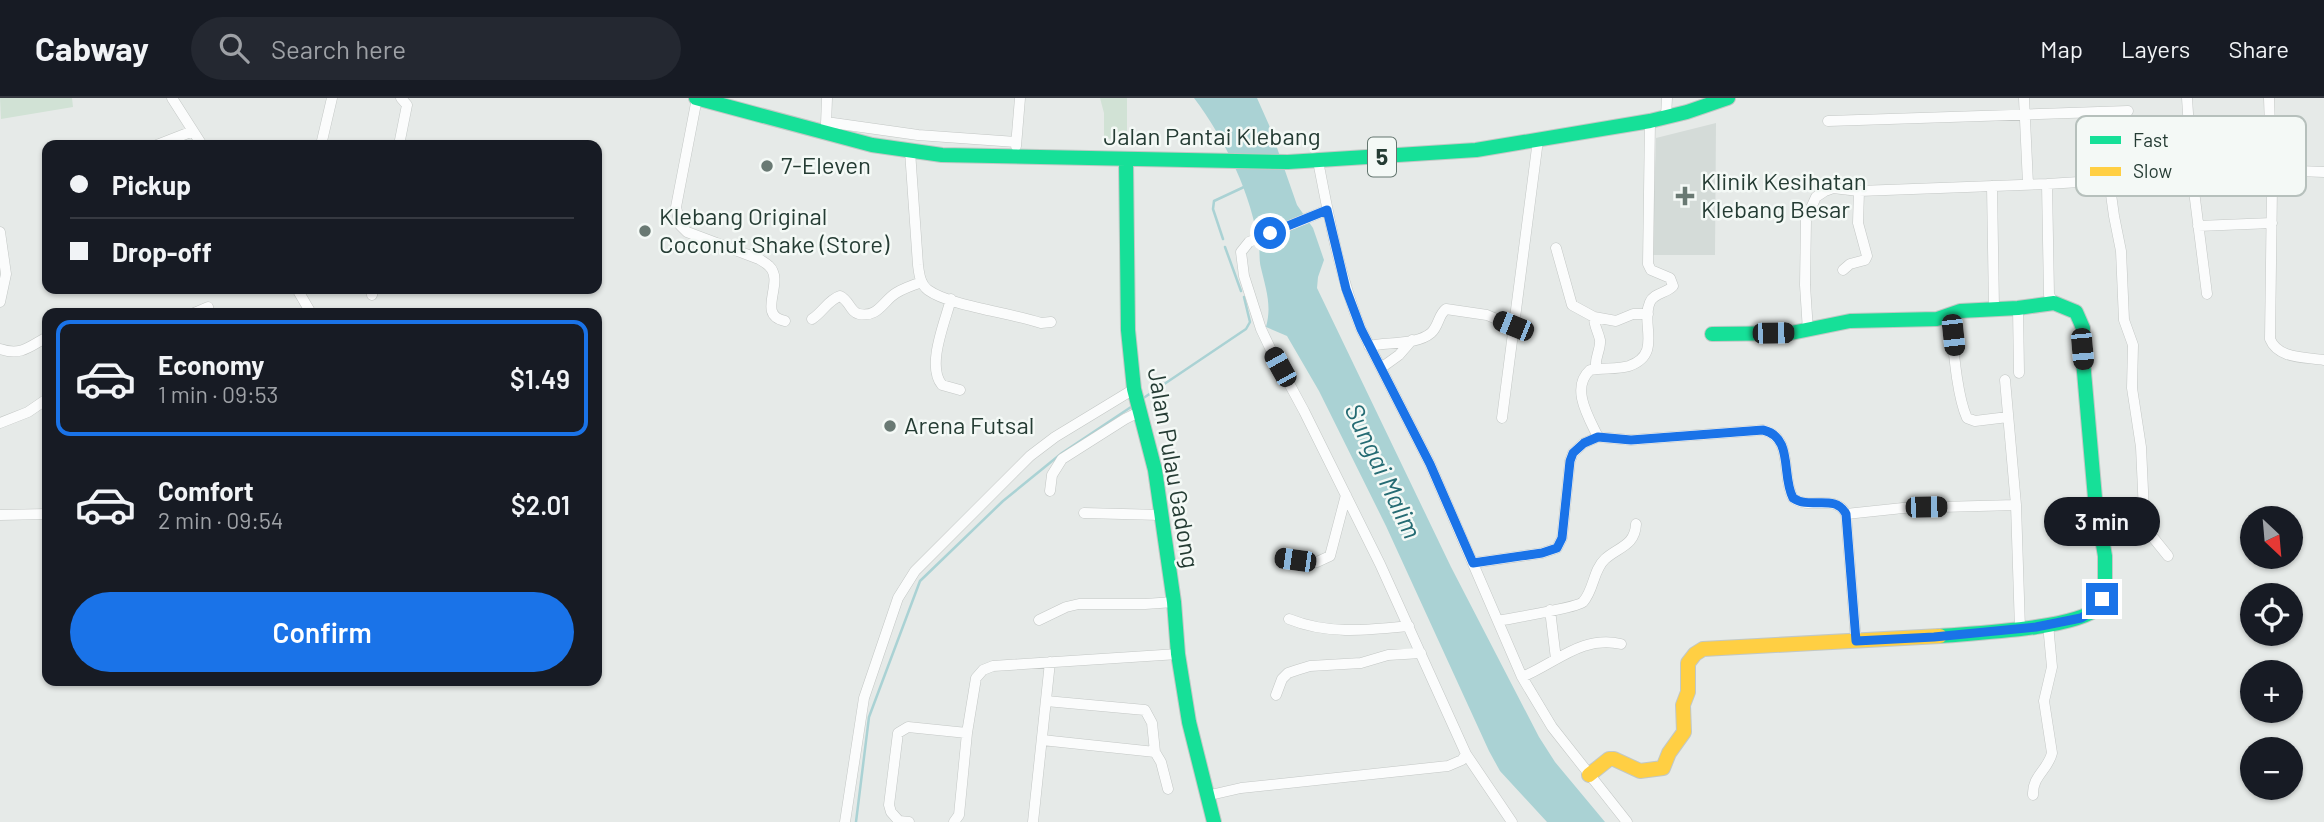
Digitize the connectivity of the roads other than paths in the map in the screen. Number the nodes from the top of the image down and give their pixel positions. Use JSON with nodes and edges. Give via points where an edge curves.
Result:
{"nodes":[{"id":1,"x":172,"y":98,"type":"edge"},
{"id":2,"x":332,"y":98,"type":"edge"},
{"id":3,"x":401,"y":98,"type":"edge"},
{"id":4,"x":697,"y":98,"type":"edge"},
{"id":5,"x":827,"y":98,"type":"edge"},
{"id":6,"x":1020,"y":98,"type":"edge"},
{"id":7,"x":1667,"y":98,"type":"edge"},
{"id":8,"x":1728,"y":98,"type":"edge"},
{"id":9,"x":2024,"y":98,"type":"edge"},
{"id":10,"x":2187,"y":98,"type":"edge"},
{"id":11,"x":2269,"y":98,"type":"edge"},
{"id":12,"x":2128,"y":111,"type":"dead end"},
{"id":13,"x":2025,"y":114,"type":"junction"},
{"id":14,"x":2188,"y":116,"type":"edge"},
{"id":15,"x":2270,"y":116,"type":"edge"},
{"id":16,"x":1666,"y":117,"type":"junction"},
{"id":17,"x":1650,"y":121,"type":"junction"},
{"id":18,"x":1828,"y":121,"type":"dead end"},
{"id":19,"x":826,"y":128,"type":"junction"},
{"id":20,"x":193,"y":131,"type":"junction"},
{"id":21,"x":170,"y":140,"type":"edge"},
{"id":22,"x":199,"y":140,"type":"edge"},
{"id":23,"x":322,"y":140,"type":"edge"},
{"id":24,"x":400,"y":140,"type":"edge"},
{"id":25,"x":1538,"y":140,"type":"junction"},
{"id":26,"x":1016,"y":142,"type":"junction"},
{"id":27,"x":910,"y":151,"type":"junction"},
{"id":28,"x":1015,"y":158,"type":"junction"},
{"id":29,"x":1126,"y":160,"type":"junction"},
{"id":30,"x":1318,"y":161,"type":"junction"},
{"id":31,"x":2306,"y":171,"type":"edge"},
{"id":32,"x":2324,"y":172,"type":"edge"},
{"id":33,"x":2076,"y":182,"type":"edge"},
{"id":34,"x":2028,"y":184,"type":"junction"},
{"id":35,"x":2047,"y":184,"type":"junction"},
{"id":36,"x":1992,"y":186,"type":"junction"},
{"id":37,"x":1859,"y":191,"type":"junction"},
{"id":38,"x":2111,"y":196,"type":"edge"},
{"id":39,"x":2194,"y":196,"type":"edge"},
{"id":40,"x":2271,"y":196,"type":"edge"},
{"id":41,"x":1327,"y":210,"type":"junction"},
{"id":42,"x":2272,"y":223,"type":"junction"},
{"id":43,"x":2198,"y":226,"type":"junction"},
{"id":44,"x":0,"y":232,"type":"edge"},
{"id":45,"x":1556,"y":248,"type":"dead end"},
{"id":46,"x":1843,"y":271,"type":"dead end"},
{"id":47,"x":922,"y":282,"type":"junction"},
{"id":48,"x":2207,"y":294,"type":"dead end"},
{"id":49,"x":951,"y":299,"type":"junction"},
{"id":50,"x":0,"y":302,"type":"edge"},
{"id":51,"x":2053,"y":303,"type":"junction"},
{"id":52,"x":1994,"y":307,"type":"junction"},
{"id":53,"x":2018,"y":308,"type":"junction"},
{"id":54,"x":1648,"y":314,"type":"junction"},
{"id":55,"x":1951,"y":314,"type":"junction"},
{"id":56,"x":1594,"y":317,"type":"junction"},
{"id":57,"x":812,"y":319,"type":"dead end"},
{"id":58,"x":785,"y":320,"type":"dead end"},
{"id":59,"x":1051,"y":322,"type":"dead end"},
{"id":60,"x":1513,"y":326,"type":"junction"},
{"id":61,"x":1808,"y":331,"type":"junction"},
{"id":62,"x":1712,"y":334,"type":"dead end"},
{"id":63,"x":42,"y":340,"type":"edge"},
{"id":64,"x":1412,"y":340,"type":"junction"},
{"id":65,"x":1369,"y":346,"type":"junction"},
{"id":66,"x":0,"y":349,"type":"edge"},
{"id":67,"x":2324,"y":360,"type":"edge"},
{"id":68,"x":1381,"y":368,"type":"junction"},
{"id":69,"x":1596,"y":369,"type":"junction"},
{"id":70,"x":2019,"y":373,"type":"dead end"},
{"id":71,"x":2005,"y":380,"type":"dead end"},
{"id":72,"x":960,"y":390,"type":"dead end"},
{"id":73,"x":1138,"y":401,"type":"junction"},
{"id":74,"x":42,"y":402,"type":"edge"},
{"id":75,"x":2008,"y":416,"type":"junction"},
{"id":76,"x":1502,"y":418,"type":"dead end"},
{"id":77,"x":0,"y":424,"type":"edge"},
{"id":78,"x":1598,"y":437,"type":"junction"},
{"id":79,"x":1050,"y":491,"type":"dead end"},
{"id":80,"x":1346,"y":495,"type":"junction"},
{"id":81,"x":2016,"y":505,"type":"junction"},
{"id":82,"x":1084,"y":513,"type":"dead end"},
{"id":83,"x":42,"y":514,"type":"edge"},
{"id":84,"x":1846,"y":514,"type":"junction"},
{"id":85,"x":0,"y":515,"type":"edge"},
{"id":86,"x":1161,"y":515,"type":"junction"},
{"id":87,"x":1636,"y":524,"type":"dead end"},
{"id":88,"x":2168,"y":556,"type":"dead end"},
{"id":89,"x":1280,"y":558,"type":"dead end"},
{"id":90,"x":1473,"y":563,"type":"junction"},
{"id":91,"x":1174,"y":602,"type":"junction"},
{"id":92,"x":1550,"y":610,"type":"junction"},
{"id":93,"x":1289,"y":619,"type":"dead end"},
{"id":94,"x":1039,"y":620,"type":"dead end"},
{"id":95,"x":1498,"y":621,"type":"junction"},
{"id":96,"x":2048,"y":624,"type":"junction"},
{"id":97,"x":1409,"y":626,"type":"junction"},
{"id":98,"x":2020,"y":629,"type":"junction"},
{"id":99,"x":1856,"y":641,"type":"junction"},
{"id":100,"x":1621,"y":644,"type":"dead end"},
{"id":101,"x":1421,"y":653,"type":"junction"},
{"id":102,"x":1178,"y":654,"type":"junction"},
{"id":103,"x":1556,"y":659,"type":"junction"},
{"id":104,"x":1050,"y":662,"type":"junction"},
{"id":105,"x":1522,"y":677,"type":"junction"},
{"id":106,"x":1276,"y":695,"type":"dead end"},
{"id":107,"x":1046,"y":701,"type":"junction"},
{"id":108,"x":968,"y":733,"type":"junction"},
{"id":109,"x":1042,"y":740,"type":"junction"},
{"id":110,"x":1155,"y":752,"type":"junction"},
{"id":111,"x":1465,"y":754,"type":"junction"},
{"id":112,"x":1589,"y":775,"type":"junction"},
{"id":113,"x":1168,"y":789,"type":"dead end"},
{"id":114,"x":2034,"y":795,"type":"dead end"},
{"id":115,"x":1206,"y":796,"type":"junction"},
{"id":116,"x":957,"y":818,"type":"edge"},
{"id":117,"x":845,"y":822,"type":"edge"},
{"id":118,"x":909,"y":822,"type":"edge"},
{"id":119,"x":1036,"y":822,"type":"edge"},
{"id":120,"x":1214,"y":822,"type":"edge"},
{"id":121,"x":1511,"y":822,"type":"edge"},
{"id":122,"x":1627,"y":822,"type":"edge"}],
"edges":[{"from":1,"to":20,"type":"street"},
{"from":2,"to":23,"type":"street"},
{"from":3,"to":24,"type":"street","via":[[407,105]]},
{"from":4,"to":19,"type":"main road","name":"Jalan Pantai Klebang","number":"5"},
{"from":4,"to":58,"type":"street","via":[[678,195],[680,225],[769,266],[775,281],[771,311]]},
{"from":5,"to":19,"type":"street"},
{"from":6,"to":26,"type":"street"},
{"from":7,"to":16,"type":"street"},
{"from":8,"to":16,"type":"main road","name":"Jalan Pantai Klebang","number":"5"},
{"from":9,"to":13,"type":"street"},
{"from":10,"to":14,"type":"street"},
{"from":11,"to":15,"type":"street"},
{"from":12,"to":13,"type":"street"},
{"from":13,"to":18,"type":"street"},
{"from":13,"to":34,"type":"street"},
{"from":16,"to":17,"type":"main road","name":"Jalan Pantai Klebang","number":"5"},
{"from":17,"to":25,"type":"main road","name":"Jalan Pantai Klebang","number":"5"},
{"from":17,"to":54,"type":"street","via":[[1648,264],[1670,278],[1672,286],[1652,299]]},
{"from":19,"to":26,"type":"street"},
{"from":19,"to":27,"type":"main road","name":"Jalan Pantai Klebang","number":"5"},
{"from":20,"to":21,"type":"street"},
{"from":20,"to":22,"type":"street"},
{"from":25,"to":30,"type":"main road","name":"Jalan Pantai Klebang","number":"5","via":[[1476,150]]},
{"from":25,"to":60,"type":"street"},
{"from":26,"to":28,"type":"street"},
{"from":27,"to":28,"type":"main road","name":"Jalan Pantai Klebang","number":"5"},
{"from":27,"to":47,"type":"street"},
{"from":28,"to":29,"type":"main road","name":"Jalan Pantai Klebang","number":"5"},
{"from":29,"to":30,"type":"main road","name":"Jalan Pantai Klebang","number":"5"},
{"from":29,"to":73,"type":"main road","name":"Jalan Pulau Gadong","via":[[1128,330]]},
{"from":30,"to":41,"type":"street"},
{"from":31,"to":32,"type":"street"},
{"from":33,"to":35,"type":"street"},
{"from":34,"to":35,"type":"street"},
{"from":34,"to":36,"type":"street"},
{"from":35,"to":51,"type":"street","via":[[2049,295]]},
{"from":36,"to":37,"type":"street"},
{"from":36,"to":52,"type":"street"},
{"from":37,"to":46,"type":"street","via":[[1858,223],[1867,256]]},
{"from":37,"to":61,"type":"street","via":[[1825,191],[1816,197],[1806,219]]},
{"from":38,"to":88,"type":"street","via":[[2122,251],[2124,320],[2133,345],[2132,387],[2144,512],[2147,530]]},
{"from":39,"to":43,"type":"street"},
{"from":40,"to":42,"type":"street"},
{"from":41,"to":65,"type":"street","via":[[1349,298]]},
{"from":41,"to":80,"type":"street","via":[[1249,242],[1240,259],[1261,329]]},
{"from":42,"to":43,"type":"street"},
{"from":42,"to":67,"type":"street","via":[[2269,331],[2273,347],[2284,354]]},
{"from":43,"to":48,"type":"street"},
{"from":44,"to":50,"type":"street","via":[[6,274]]},
{"from":45,"to":56,"type":"street","via":[[1572,305]]},
{"from":47,"to":49,"type":"street","via":[[929,291]]},
{"from":47,"to":57,"type":"street","via":[[898,292],[872,313],[853,312],[840,296]]},
{"from":49,"to":59,"type":"street"},
{"from":49,"to":72,"type":"street","via":[[935,372],[942,386]]},
{"from":51,"to":53,"type":"main road"},
{"from":51,"to":96,"type":"main road","via":[[2076,312],[2083,328],[2105,588],[2091,614]]},
{"from":52,"to":53,"type":"main road"},
{"from":52,"to":55,"type":"main road"},
{"from":53,"to":70,"type":"street"},
{"from":54,"to":56,"type":"street","via":[[1616,321]]},
{"from":54,"to":69,"type":"street","via":[[1644,356],[1628,366]]},
{"from":55,"to":61,"type":"main road","via":[[1937,319],[1850,321]]},
{"from":55,"to":75,"type":"street","via":[[1967,418]]},
{"from":56,"to":69,"type":"street","via":[[1600,340]]},
{"from":60,"to":64,"type":"street","via":[[1487,315],[1446,309],[1432,332]]},
{"from":60,"to":76,"type":"street"},
{"from":61,"to":62,"type":"main road"},
{"from":63,"to":66,"type":"street","via":[[13,353]]},
{"from":64,"to":65,"type":"street"},
{"from":64,"to":68,"type":"street"},
{"from":65,"to":68,"type":"street"},
{"from":68,"to":90,"type":"street"},
{"from":69,"to":78,"type":"street","via":[[1583,379],[1582,393]]},
{"from":71,"to":75,"type":"street"},
{"from":73,"to":79,"type":"street","via":[[1135,414],[1062,459],[1052,475]]},
{"from":73,"to":86,"type":"main road","name":"Jalan Pulau Gadong"},
{"from":73,"to":117,"type":"street","via":[[1063,432],[1030,456],[906,583],[864,698]]},
{"from":74,"to":77,"type":"street"},
{"from":75,"to":81,"type":"street"},
{"from":78,"to":84,"type":"street","via":[[1631,440],[1771,431],[1782,443],[1793,498],[1804,503],[1835,503]]},
{"from":78,"to":90,"type":"street","via":[[1573,453],[1557,548]]},
{"from":80,"to":89,"type":"street","via":[[1330,556],[1317,562]]},
{"from":80,"to":97,"type":"street"},
{"from":81,"to":84,"type":"street"},
{"from":81,"to":98,"type":"street"},
{"from":82,"to":86,"type":"street"},
{"from":83,"to":85,"type":"street"},
{"from":84,"to":99,"type":"street"},
{"from":86,"to":91,"type":"main road","name":"Jalan Pulau Gadong"},
{"from":87,"to":92,"type":"street","via":[[1626,547],[1601,563],[1583,601]]},
{"from":90,"to":95,"type":"street"},
{"from":91,"to":94,"type":"street","via":[[1079,604]]},
{"from":91,"to":102,"type":"main road","name":"Jalan Pulau Gadong"},
{"from":92,"to":95,"type":"street"},
{"from":92,"to":103,"type":"street"},
{"from":93,"to":97,"type":"street","via":[[1345,631]]},
{"from":95,"to":105,"type":"street"},
{"from":96,"to":98,"type":"main road"},
{"from":96,"to":114,"type":"street","via":[[2052,667],[2044,701],[2052,753],[2034,781]]},
{"from":97,"to":101,"type":"street"},
{"from":98,"to":99,"type":"main road"},
{"from":99,"to":112,"type":"main road","via":[[1703,649],[1689,658],[1683,734],[1665,755],[1663,768],[1640,771],[1608,759]]},
{"from":100,"to":103,"type":"street","via":[[1599,642]]},
{"from":101,"to":106,"type":"street","via":[[1310,666],[1288,673]]},
{"from":101,"to":111,"type":"street"},
{"from":102,"to":104,"type":"street"},
{"from":102,"to":115,"type":"main road","name":"Jalan Pulau Gadong"},
{"from":103,"to":105,"type":"street"},
{"from":104,"to":107,"type":"street"},
{"from":104,"to":108,"type":"street","via":[[983,670],[976,678]]},
{"from":105,"to":112,"type":"street"},
{"from":107,"to":109,"type":"street"},
{"from":107,"to":110,"type":"street","via":[[1145,710],[1152,723]]},
{"from":108,"to":116,"type":"street"},
{"from":108,"to":118,"type":"street","via":[[908,727],[898,733],[889,805],[894,817]]},
{"from":109,"to":110,"type":"street"},
{"from":109,"to":119,"type":"street"},
{"from":110,"to":113,"type":"street"},
{"from":111,"to":115,"type":"street","via":[[1448,766]]},
{"from":111,"to":121,"type":"street"},
{"from":112,"to":122,"type":"street"},
{"from":115,"to":120,"type":"main road","name":"Jalan Pulau Gadong"}]}
